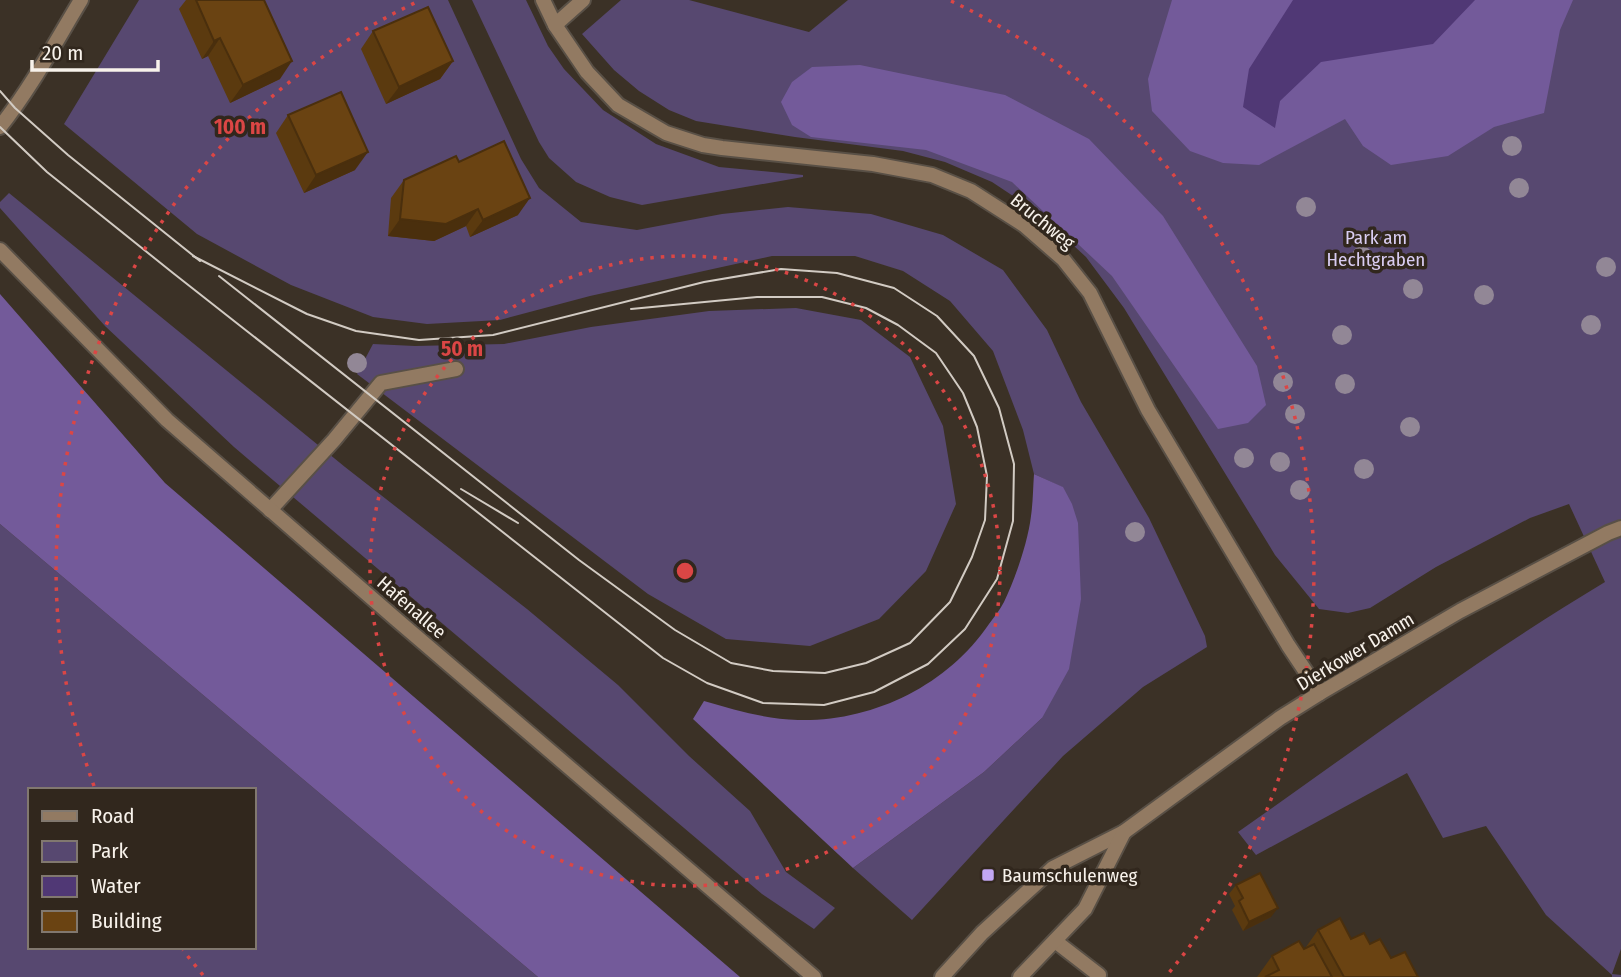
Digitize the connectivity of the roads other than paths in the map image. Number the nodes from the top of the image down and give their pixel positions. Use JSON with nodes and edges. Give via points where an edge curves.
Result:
{"nodes":[{"id":1,"x":81,"y":0,"type":"edge"},
{"id":2,"x":543,"y":0,"type":"edge"},
{"id":3,"x":583,"y":0,"type":"edge"},
{"id":4,"x":555,"y":25,"type":"junction"},
{"id":5,"x":0,"y":127,"type":"edge"},
{"id":6,"x":0,"y":250,"type":"edge"},
{"id":7,"x":456,"y":369,"type":"dead end"},
{"id":8,"x":270,"y":510,"type":"junction"},
{"id":9,"x":1621,"y":528,"type":"edge"},
{"id":10,"x":1320,"y":693,"type":"junction"},
{"id":11,"x":1124,"y":832,"type":"junction"},
{"id":12,"x":1055,"y":941,"type":"junction"},
{"id":13,"x":1099,"y":975,"type":"dead end"},
{"id":14,"x":814,"y":977,"type":"edge"},
{"id":15,"x":942,"y":977,"type":"edge"},
{"id":16,"x":1020,"y":977,"type":"edge"}],
"edges":[{"from":1,"to":5,"type":"street"},
{"from":2,"to":4,"type":"street","name":"Bruchweg"},
{"from":3,"to":4,"type":"street"},
{"from":4,"to":10,"type":"street","name":"Bruchweg","via":[[587,72],[618,105],[666,133],[703,145],[932,175],[971,191],[1024,225],[1063,259],[1090,293],[1148,410]]},
{"from":6,"to":8,"type":"street","name":"Hafenallee","via":[[167,421]]},
{"from":7,"to":8,"type":"street","via":[[382,383]]},
{"from":8,"to":14,"type":"street","name":"Hafenallee"},
{"from":9,"to":10,"type":"street","name":"Dierkower Damm","via":[[1460,611]]},
{"from":10,"to":11,"type":"street","name":"Dierkower Damm"},
{"from":11,"to":12,"type":"street","name":"Dierkower Damm","via":[[1085,909]]},
{"from":11,"to":15,"type":"street","name":"Dierkower Damm","via":[[1053,868]]},
{"from":12,"to":13,"type":"street"},
{"from":12,"to":16,"type":"street","name":"Dierkower Damm"}]}
